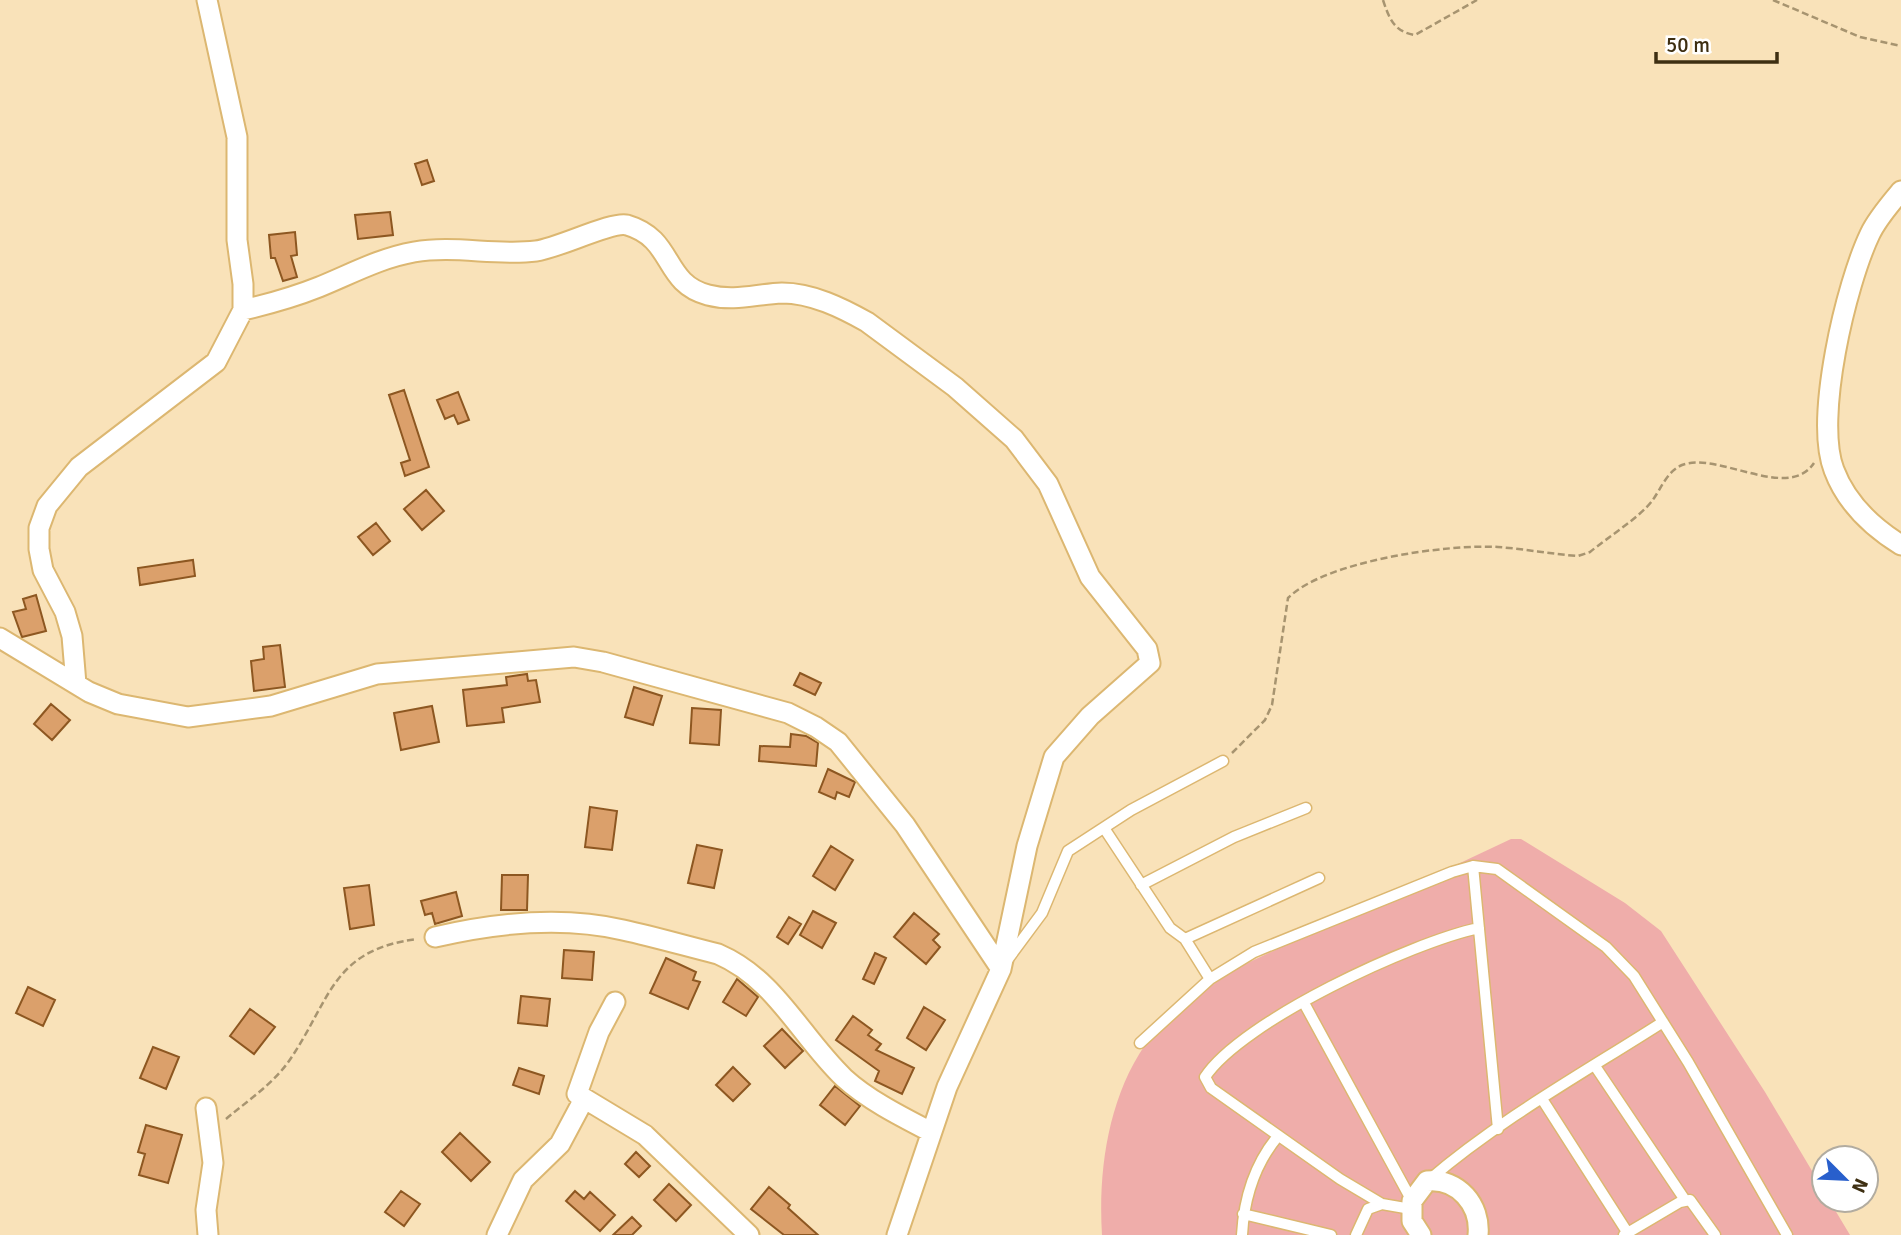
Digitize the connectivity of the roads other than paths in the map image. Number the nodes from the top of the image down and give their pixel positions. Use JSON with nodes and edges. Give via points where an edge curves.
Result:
{"nodes":[{"id":1,"x":206,"y":0,"type":"edge"},
{"id":2,"x":1901,"y":191,"type":"edge"},
{"id":3,"x":243,"y":310,"type":"junction"},
{"id":4,"x":1901,"y":545,"type":"edge"},
{"id":5,"x":0,"y":638,"type":"edge"},
{"id":6,"x":76,"y":684,"type":"junction"},
{"id":7,"x":1223,"y":761,"type":"road end"},
{"id":8,"x":1306,"y":807,"type":"dead end"},
{"id":9,"x":1104,"y":828,"type":"junction"},
{"id":10,"x":1473,"y":866,"type":"junction"},
{"id":11,"x":1319,"y":878,"type":"dead end"},
{"id":12,"x":1142,"y":885,"type":"junction"},
{"id":13,"x":1479,"y":928,"type":"junction"},
{"id":14,"x":435,"y":937,"type":"road end"},
{"id":15,"x":1185,"y":939,"type":"junction"},
{"id":16,"x":1001,"y":969,"type":"junction"},
{"id":17,"x":1210,"y":979,"type":"junction"},
{"id":18,"x":615,"y":1002,"type":"dead end"},
{"id":19,"x":1304,"y":1003,"type":"junction"},
{"id":20,"x":1664,"y":1022,"type":"junction"},
{"id":21,"x":1140,"y":1043,"type":"dead end"},
{"id":22,"x":1595,"y":1066,"type":"junction"},
{"id":23,"x":584,"y":1099,"type":"junction"},
{"id":24,"x":1542,"y":1099,"type":"junction"},
{"id":25,"x":206,"y":1108,"type":"dead end"},
{"id":26,"x":1498,"y":1129,"type":"junction"},
{"id":27,"x":931,"y":1132,"type":"junction"},
{"id":28,"x":1278,"y":1136,"type":"junction"},
{"id":29,"x":1427,"y":1181,"type":"junction"},
{"id":30,"x":1685,"y":1200,"type":"junction"},
{"id":31,"x":1382,"y":1204,"type":"junction"},
{"id":32,"x":1411,"y":1205,"type":"junction"},
{"id":33,"x":1243,"y":1214,"type":"junction"},
{"id":34,"x":1627,"y":1234,"type":"edge"},
{"id":35,"x":208,"y":1235,"type":"edge"},
{"id":36,"x":497,"y":1235,"type":"edge"},
{"id":37,"x":749,"y":1235,"type":"edge"},
{"id":38,"x":897,"y":1235,"type":"edge"},
{"id":39,"x":1242,"y":1235,"type":"edge"},
{"id":40,"x":1331,"y":1235,"type":"edge"},
{"id":41,"x":1356,"y":1235,"type":"edge"},
{"id":42,"x":1421,"y":1235,"type":"edge"},
{"id":43,"x":1478,"y":1235,"type":"edge"},
{"id":44,"x":1715,"y":1235,"type":"edge"},
{"id":45,"x":1787,"y":1235,"type":"edge"}],
"edges":[{"from":1,"to":3,"type":"street","via":[[237,137],[237,240]]},
{"from":2,"to":4,"type":"street","via":[[1870,233],[1860,260],[1833,369],[1827,435],[1833,468],[1844,492],[1863,515]]},
{"from":3,"to":6,"type":"street","via":[[216,362],[79,467],[47,506],[39,528],[39,550],[72,636]]},
{"from":3,"to":16,"type":"street","via":[[414,252],[456,247],[535,251],[624,224],[653,238],[678,278],[691,289],[732,299],[801,295],[846,310],[986,412],[1014,439],[1048,484],[1090,577],[1150,656],[1146,669],[1090,716],[1054,757],[1027,846]]},
{"from":5,"to":6,"type":"street"},
{"from":6,"to":16,"type":"street","via":[[117,704],[152,713],[201,716],[271,706],[377,674],[574,657],[766,706],[816,727],[838,742],[905,825]]},
{"from":7,"to":9,"type":"lane"},
{"from":8,"to":12,"type":"lane","via":[[1234,837]]},
{"from":9,"to":12,"type":"lane"},
{"from":9,"to":16,"type":"lane","via":[[1068,851],[1042,913]]},
{"from":10,"to":13,"type":"lane"},
{"from":10,"to":17,"type":"lane","via":[[1254,952]]},
{"from":10,"to":20,"type":"lane","via":[[1497,869],[1606,947],[1634,976]]},
{"from":11,"to":15,"type":"lane"},
{"from":12,"to":15,"type":"lane","via":[[1170,929]]},
{"from":13,"to":19,"type":"lane","via":[[1426,943]]},
{"from":13,"to":26,"type":"lane"},
{"from":14,"to":27,"type":"street","via":[[476,928],[578,925],[622,930],[718,954],[768,987],[846,1080]]},
{"from":15,"to":17,"type":"lane"},
{"from":16,"to":27,"type":"street"},
{"from":17,"to":21,"type":"lane"},
{"from":18,"to":23,"type":"street","via":[[576,1094]]},
{"from":19,"to":28,"type":"lane","via":[[1255,1030],[1205,1077],[1211,1088]]},
{"from":19,"to":32,"type":"lane"},
{"from":20,"to":22,"type":"lane"},
{"from":20,"to":45,"type":"lane"},
{"from":22,"to":24,"type":"lane"},
{"from":22,"to":30,"type":"lane"},
{"from":23,"to":36,"type":"street","via":[[560,1144],[523,1180]]},
{"from":23,"to":37,"type":"street","via":[[658,1146]]},
{"from":24,"to":26,"type":"lane"},
{"from":24,"to":34,"type":"lane"},
{"from":25,"to":35,"type":"street","via":[[213,1163],[206,1210]]},
{"from":26,"to":29,"type":"lane"},
{"from":27,"to":38,"type":"street"},
{"from":28,"to":31,"type":"lane"},
{"from":28,"to":33,"type":"lane","via":[[1261,1160]]},
{"from":29,"to":32,"type":"street"},
{"from":29,"to":43,"type":"street","via":[[1446,1182],[1466,1196],[1478,1219]]},
{"from":30,"to":34,"type":"lane"},
{"from":30,"to":44,"type":"lane","via":[[1690,1200]]},
{"from":31,"to":32,"type":"lane"},
{"from":31,"to":41,"type":"lane","via":[[1368,1209]]},
{"from":32,"to":42,"type":"street","via":[[1412,1221]]},
{"from":33,"to":39,"type":"lane"},
{"from":33,"to":40,"type":"lane"}]}
